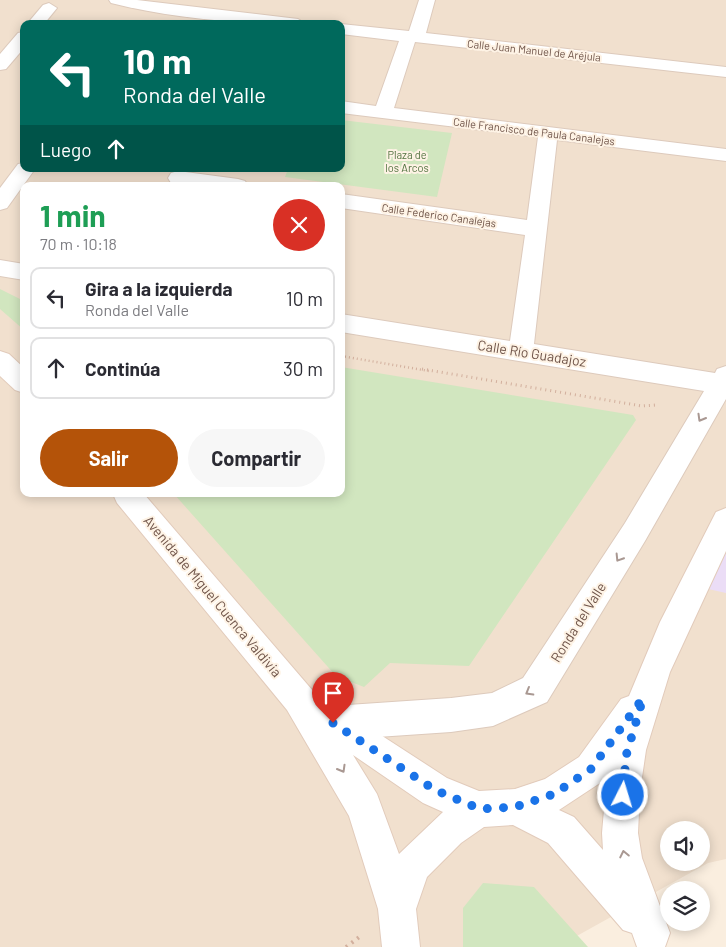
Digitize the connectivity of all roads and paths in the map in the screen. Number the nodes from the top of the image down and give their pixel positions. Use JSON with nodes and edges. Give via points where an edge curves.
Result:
{"nodes":[{"id":1,"x":117,"y":0,"type":"edge"},
{"id":2,"x":427,"y":0,"type":"edge"},
{"id":3,"x":48,"y":8,"type":"dead end"},
{"id":4,"x":147,"y":8,"type":"edge"},
{"id":5,"x":39,"y":20,"type":"edge"},
{"id":6,"x":292,"y":20,"type":"edge"},
{"id":7,"x":345,"y":29,"type":"edge"},
{"id":8,"x":412,"y":37,"type":"junction"},
{"id":9,"x":20,"y":42,"type":"edge"},
{"id":10,"x":0,"y":65,"type":"edge"},
{"id":11,"x":726,"y":72,"type":"edge"},
{"id":12,"x":345,"y":107,"type":"edge"},
{"id":13,"x":383,"y":112,"type":"junction"},
{"id":14,"x":548,"y":133,"type":"junction"},
{"id":15,"x":726,"y":155,"type":"edge"},
{"id":16,"x":23,"y":172,"type":"edge"},
{"id":17,"x":178,"y":178,"type":"edge"},
{"id":18,"x":208,"y":182,"type":"edge"},
{"id":19,"x":345,"y":202,"type":"edge"},
{"id":20,"x":0,"y":203,"type":"edge"},
{"id":21,"x":536,"y":229,"type":"junction"},
{"id":22,"x":0,"y":268,"type":"edge"},
{"id":23,"x":20,"y":271,"type":"edge"},
{"id":24,"x":345,"y":323,"type":"edge"},
{"id":25,"x":521,"y":351,"type":"junction"},
{"id":26,"x":345,"y":357,"type":"edge"},
{"id":27,"x":0,"y":361,"type":"edge"},
{"id":28,"x":20,"y":379,"type":"edge"},
{"id":29,"x":720,"y":387,"type":"edge"},
{"id":30,"x":130,"y":497,"type":"edge"},
{"id":31,"x":726,"y":520,"type":"edge"},
{"id":32,"x":299,"y":698,"type":"junction"},
{"id":33,"x":643,"y":698,"type":"junction"},
{"id":34,"x":333,"y":723,"type":"junction"},
{"id":35,"x":515,"y":807,"type":"junction"},
{"id":36,"x":480,"y":809,"type":"junction"},
{"id":37,"x":396,"y":910,"type":"junction"},
{"id":38,"x":658,"y":940,"type":"edge"},
{"id":39,"x":402,"y":947,"type":"edge"}],
"edges":[{"from":1,"to":4,"type":"street"},
{"from":2,"to":8,"type":"street"},
{"from":3,"to":5,"type":"street"},
{"from":4,"to":6,"type":"street","via":[[282,14]]},
{"from":7,"to":8,"type":"street","name":"Calle Juan Manuel de Aréjula"},
{"from":8,"to":11,"type":"street","name":"Calle Juan Manuel de Aréjula"},
{"from":8,"to":13,"type":"street"},
{"from":9,"to":10,"type":"street"},
{"from":12,"to":13,"type":"street","name":"Calle Francisco de Paula Canalejas"},
{"from":13,"to":14,"type":"street","name":"Calle Francisco de Paula Canalejas"},
{"from":14,"to":15,"type":"street","name":"Calle Francisco de Paula Canalejas"},
{"from":14,"to":21,"type":"street"},
{"from":16,"to":20,"type":"street"},
{"from":17,"to":18,"type":"street"},
{"from":19,"to":21,"type":"street","name":"Calle Federico Canalejas"},
{"from":21,"to":25,"type":"street"},
{"from":22,"to":23,"type":"street"},
{"from":24,"to":25,"type":"street","name":"Calle Río Guadajoz"},
{"from":25,"to":29,"type":"street","name":"Calle Río Guadajoz"},
{"from":26,"to":29,"type":"path","via":[[642,406]]},
{"from":27,"to":28,"type":"street"},
{"from":29,"to":34,"type":"street","name":"Ronda del Valle","one_way":true,"via":[[635,532],[535,690],[493,710]]},
{"from":30,"to":32,"type":"street","name":"Avenida de Miguel Cuenca Valdivia"},
{"from":31,"to":33,"type":"street"},
{"from":32,"to":34,"type":"street","name":"Avenida de Miguel Cuenca Valdivia"},
{"from":32,"to":37,"type":"street","name":"Avenida de Miguel Cuenca Valdivia","one_way":true,"via":[[364,806]]},
{"from":33,"to":35,"type":"street","via":[[591,769],[554,794]]},
{"from":38,"to":33,"type":"street","one_way":true,"via":[[630,881],[620,834],[626,756]]},
{"from":34,"to":36,"type":"street","name":"Avenida de Miguel Cuenca Valdivia","via":[[435,790]]},
{"from":35,"to":36,"type":"street"},
{"from":35,"to":38,"type":"street","via":[[561,830]]},
{"from":36,"to":37,"type":"street","via":[[448,830],[413,865]]},
{"from":37,"to":39,"type":"street","name":"Avenida de Miguel Cuenca Valdivia"}]}
